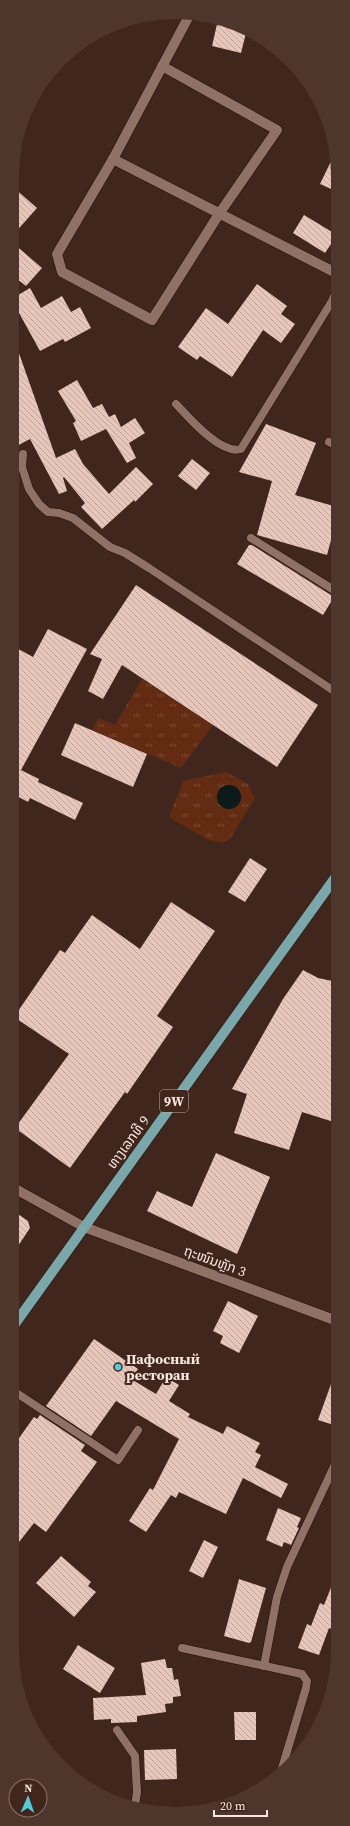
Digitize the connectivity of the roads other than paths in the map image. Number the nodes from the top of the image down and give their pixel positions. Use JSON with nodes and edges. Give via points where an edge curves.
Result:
{"nodes":[{"id":1,"x":187,"y":19,"type":"edge"},
{"id":2,"x":162,"y":66,"type":"junction"},
{"id":3,"x":113,"y":159,"type":"junction"},
{"id":4,"x":219,"y":214,"type":"junction"},
{"id":5,"x":331,"y":270,"type":"edge"},
{"id":6,"x":331,"y":303,"type":"edge"},
{"id":7,"x":176,"y":404,"type":"dead end"},
{"id":8,"x":328,"y":442,"type":"dead end"},
{"id":9,"x":331,"y":443,"type":"edge"},
{"id":10,"x":23,"y":454,"type":"dead end"},
{"id":11,"x":251,"y":538,"type":"dead end"},
{"id":12,"x":331,"y":588,"type":"edge"},
{"id":13,"x":331,"y":689,"type":"edge"},
{"id":14,"x":331,"y":883,"type":"edge"},
{"id":15,"x":19,"y":1191,"type":"edge"},
{"id":16,"x":84,"y":1226,"type":"junction"},
{"id":17,"x":19,"y":1318,"type":"edge"},
{"id":18,"x":331,"y":1319,"type":"edge"},
{"id":19,"x":19,"y":1395,"type":"edge"},
{"id":20,"x":138,"y":1430,"type":"dead end"},
{"id":21,"x":331,"y":1473,"type":"edge"},
{"id":22,"x":182,"y":1648,"type":"dead end"},
{"id":23,"x":264,"y":1666,"type":"junction"},
{"id":24,"x":117,"y":1730,"type":"dead end"},
{"id":25,"x":284,"y":1762,"type":"edge"},
{"id":26,"x":136,"y":1802,"type":"edge"}],
"edges":[{"from":1,"to":2,"type":"street"},
{"from":2,"to":3,"type":"street"},
{"from":2,"to":4,"type":"street","via":[[277,130]]},
{"from":3,"to":4,"type":"street"},
{"from":3,"to":4,"type":"street","via":[[56,254],[62,272],[152,320]]},
{"from":4,"to":5,"type":"street"},
{"from":6,"to":7,"type":"lane","via":[[241,449],[227,449],[194,424]]},
{"from":8,"to":9,"type":"lane"},
{"from":10,"to":13,"type":"lane","via":[[22,467],[29,489],[48,512],[73,518],[110,547],[149,568]]},
{"from":11,"to":12,"type":"lane"},
{"from":14,"to":16,"type":"main road","name":"ທາງເລກທີ 9","number":"9W"},
{"from":15,"to":16,"type":"street","name":"ຖະໜົນຫຼັກ 3"},
{"from":16,"to":17,"type":"main road","name":"ທາງເລກທີ 9","number":"9W"},
{"from":16,"to":18,"type":"street","name":"ຖະໜົນຫຼັກ 3"},
{"from":19,"to":20,"type":"lane","via":[[118,1460]]},
{"from":21,"to":23,"type":"lane","via":[[287,1566],[277,1597]]},
{"from":22,"to":23,"type":"lane"},
{"from":23,"to":25,"type":"lane","via":[[302,1674],[307,1681]]},
{"from":24,"to":26,"type":"lane","via":[[135,1756]]}]}
